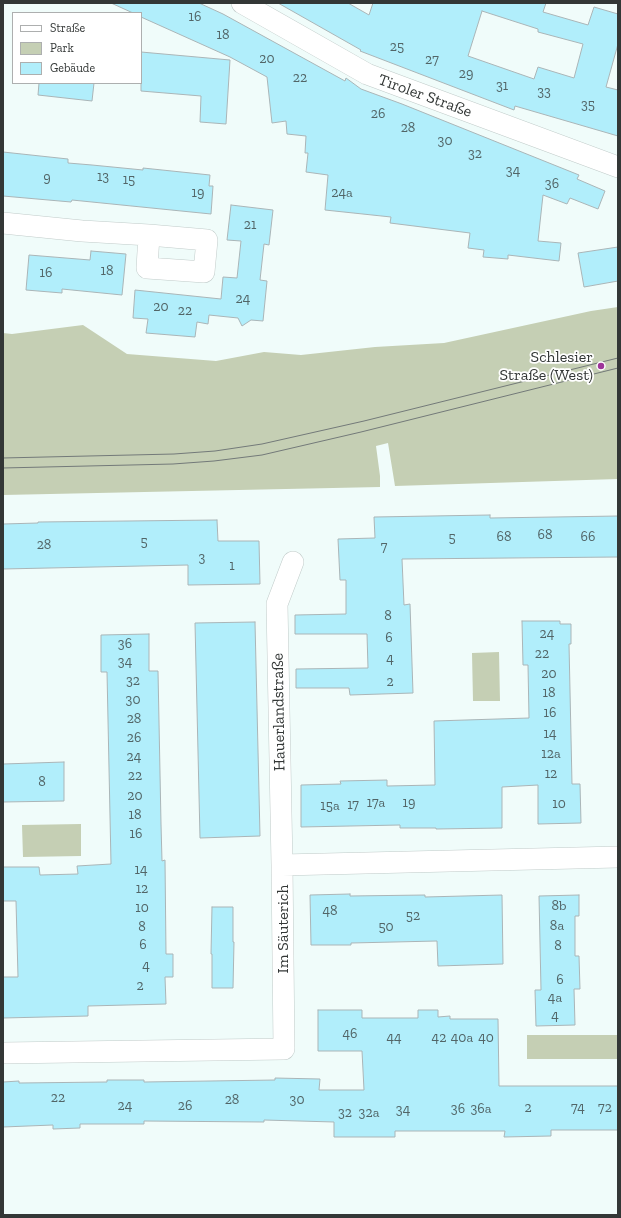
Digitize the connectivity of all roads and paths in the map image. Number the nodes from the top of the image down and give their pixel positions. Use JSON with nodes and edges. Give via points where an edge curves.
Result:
{"nodes":[{"id":1,"x":251,"y":5,"type":"edge"},
{"id":2,"x":618,"y":167,"type":"edge"},
{"id":3,"x":3,"y":224,"type":"edge"},
{"id":4,"x":149,"y":235,"type":"dead end"},
{"id":5,"x":293,"y":562,"type":"dead end"},
{"id":6,"x":618,"y":857,"type":"edge"},
{"id":7,"x":282,"y":865,"type":"junction"},
{"id":8,"x":3,"y":1053,"type":"edge"}],
"edges":[{"from":1,"to":2,"type":"street","name":"Tiroler Straße","via":[[367,74]]},
{"from":3,"to":4,"type":"street"},
{"from":5,"to":7,"type":"street","name":"Hauerlandstraße","via":[[277,604]]},
{"from":6,"to":7,"type":"street","name":"Im Säuterich"},
{"from":7,"to":8,"type":"street","name":"Im Säuterich","via":[[284,1049]]}]}
